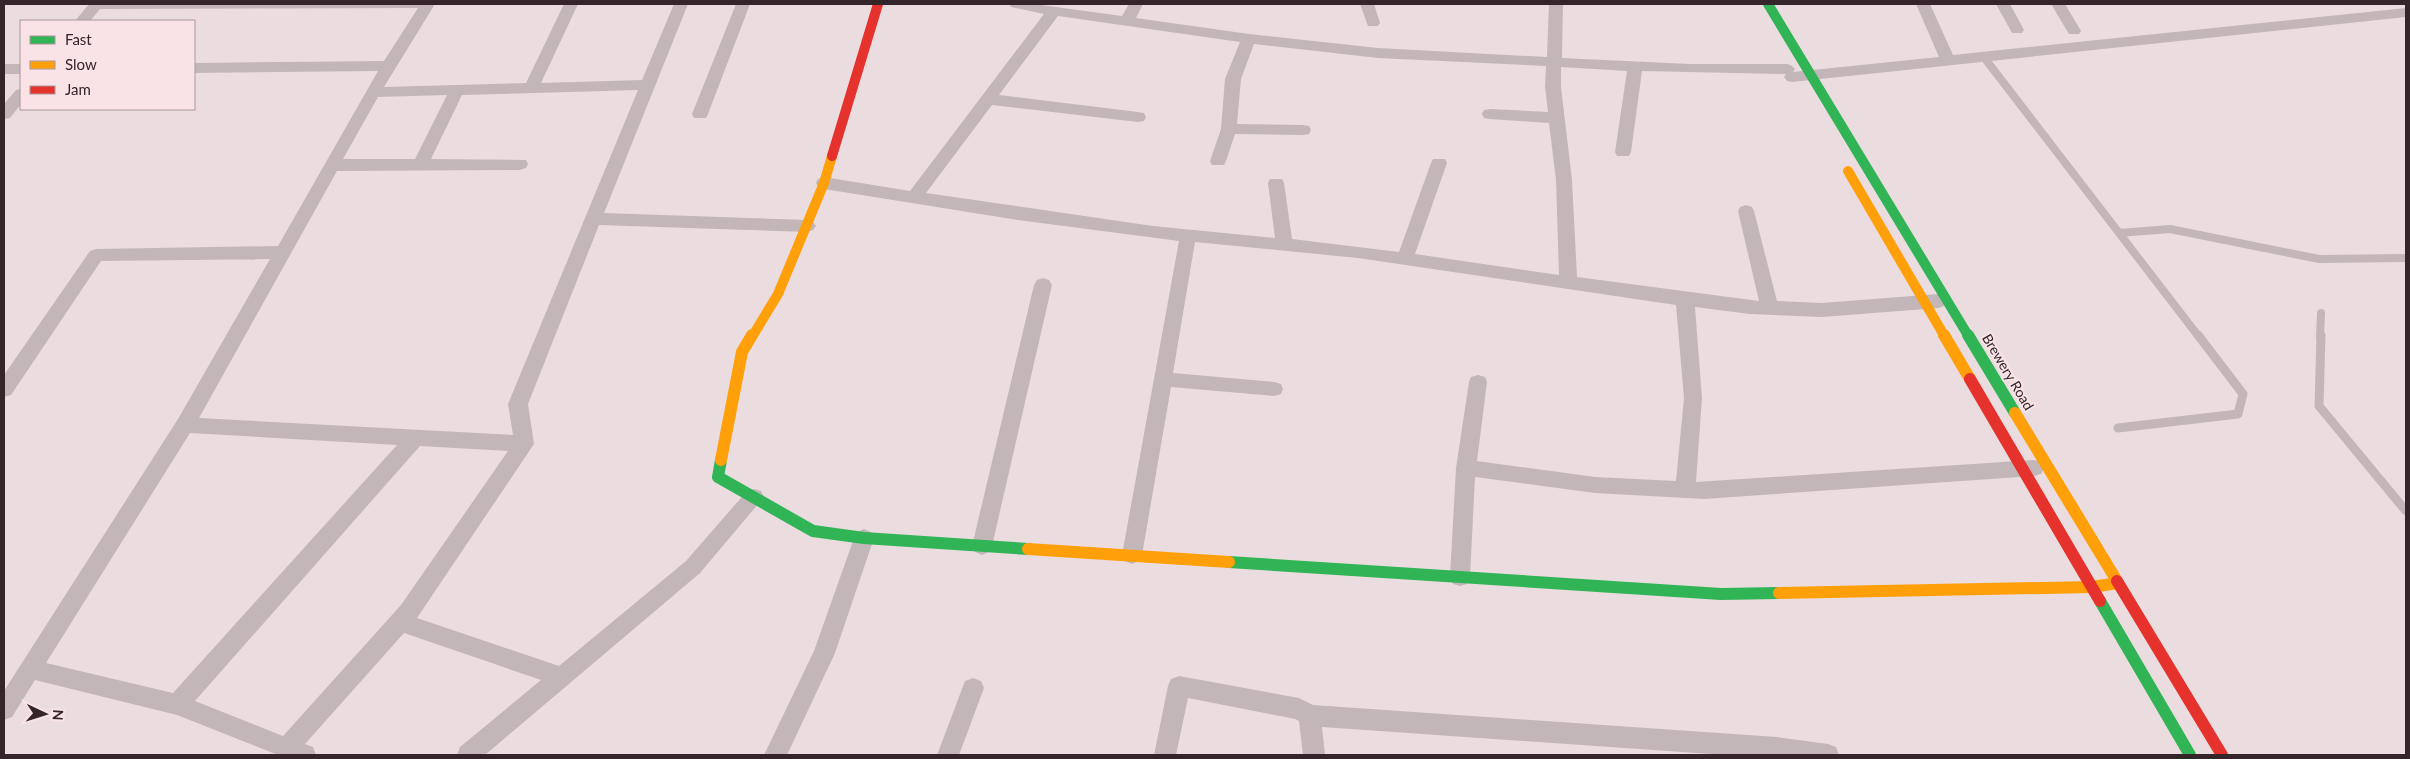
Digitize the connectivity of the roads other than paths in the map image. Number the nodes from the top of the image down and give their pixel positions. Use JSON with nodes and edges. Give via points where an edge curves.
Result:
{"nodes":[{"id":1,"x":97,"y":4,"type":"edge"},
{"id":2,"x":428,"y":4,"type":"edge"},
{"id":3,"x":571,"y":4,"type":"edge"},
{"id":4,"x":680,"y":4,"type":"edge"},
{"id":5,"x":743,"y":4,"type":"edge"},
{"id":6,"x":878,"y":4,"type":"edge"},
{"id":7,"x":1016,"y":4,"type":"edge"},
{"id":8,"x":1136,"y":4,"type":"edge"},
{"id":9,"x":1367,"y":4,"type":"edge"},
{"id":10,"x":1556,"y":4,"type":"edge"},
{"id":11,"x":1768,"y":4,"type":"edge"},
{"id":12,"x":1923,"y":4,"type":"edge"},
{"id":13,"x":2003,"y":4,"type":"edge"},
{"id":14,"x":2058,"y":4,"type":"edge"},
{"id":15,"x":1054,"y":11,"type":"junction"},
{"id":16,"x":2406,"y":13,"type":"edge"},
{"id":17,"x":83,"y":20,"type":"edge"},
{"id":18,"x":1127,"y":22,"type":"junction"},
{"id":19,"x":1374,"y":23,"type":"dead end"},
{"id":20,"x":2016,"y":30,"type":"dead end"},
{"id":21,"x":2074,"y":31,"type":"dead end"},
{"id":22,"x":1249,"y":39,"type":"junction"},
{"id":23,"x":1982,"y":56,"type":"junction"},
{"id":24,"x":1948,"y":60,"type":"junction"},
{"id":25,"x":1555,"y":63,"type":"junction"},
{"id":26,"x":388,"y":66,"type":"junction"},
{"id":27,"x":1635,"y":67,"type":"junction"},
{"id":28,"x":195,"y":68,"type":"edge"},
{"id":29,"x":4,"y":69,"type":"edge"},
{"id":30,"x":20,"y":69,"type":"edge"},
{"id":31,"x":1812,"y":76,"type":"junction"},
{"id":32,"x":649,"y":85,"type":"junction"},
{"id":33,"x":531,"y":88,"type":"junction"},
{"id":34,"x":457,"y":90,"type":"junction"},
{"id":35,"x":374,"y":92,"type":"junction"},
{"id":36,"x":20,"y":95,"type":"edge"},
{"id":37,"x":986,"y":99,"type":"junction"},
{"id":38,"x":4,"y":114,"type":"edge"},
{"id":39,"x":700,"y":114,"type":"dead end"},
{"id":40,"x":1490,"y":114,"type":"dead end"},
{"id":41,"x":1138,"y":117,"type":"dead end"},
{"id":42,"x":1557,"y":118,"type":"junction"},
{"id":43,"x":1229,"y":130,"type":"junction"},
{"id":44,"x":1303,"y":130,"type":"dead end"},
{"id":45,"x":1623,"y":152,"type":"dead end"},
{"id":46,"x":1218,"y":161,"type":"dead end"},
{"id":47,"x":1439,"y":163,"type":"dead end"},
{"id":48,"x":1843,"y":163,"type":"dead end"},
{"id":49,"x":520,"y":164,"type":"dead end"},
{"id":50,"x":420,"y":165,"type":"junction"},
{"id":51,"x":332,"y":166,"type":"junction"},
{"id":52,"x":824,"y":183,"type":"junction"},
{"id":53,"x":1276,"y":183,"type":"dead end"},
{"id":54,"x":914,"y":198,"type":"junction"},
{"id":55,"x":1746,"y":211,"type":"dead end"},
{"id":56,"x":594,"y":219,"type":"junction"},
{"id":57,"x":807,"y":226,"type":"junction"},
{"id":58,"x":2119,"y":233,"type":"junction"},
{"id":59,"x":1188,"y":236,"type":"junction"},
{"id":60,"x":1284,"y":244,"type":"junction"},
{"id":61,"x":284,"y":252,"type":"junction"},
{"id":62,"x":2406,"y":258,"type":"edge"},
{"id":63,"x":1405,"y":259,"type":"junction"},
{"id":64,"x":1568,"y":282,"type":"junction"},
{"id":65,"x":1044,"y":285,"type":"dead end"},
{"id":66,"x":1685,"y":299,"type":"junction"},
{"id":67,"x":1947,"y":300,"type":"junction"},
{"id":68,"x":1927,"y":304,"type":"junction"},
{"id":69,"x":1770,"y":308,"type":"junction"},
{"id":70,"x":2321,"y":313,"type":"dead end"},
{"id":71,"x":1163,"y":379,"type":"junction"},
{"id":72,"x":1478,"y":382,"type":"dead end"},
{"id":73,"x":1274,"y":389,"type":"dead end"},
{"id":74,"x":4,"y":390,"type":"edge"},
{"id":75,"x":186,"y":425,"type":"junction"},
{"id":76,"x":2118,"y":428,"type":"dead end"},
{"id":77,"x":415,"y":438,"type":"junction"},
{"id":78,"x":524,"y":444,"type":"junction"},
{"id":79,"x":2048,"y":466,"type":"junction"},
{"id":80,"x":1466,"y":468,"type":"junction"},
{"id":81,"x":2024,"y":470,"type":"junction"},
{"id":82,"x":1686,"y":490,"type":"junction"},
{"id":83,"x":754,"y":497,"type":"junction"},
{"id":84,"x":2406,"y":511,"type":"edge"},
{"id":85,"x":864,"y":538,"type":"junction"},
{"id":86,"x":982,"y":546,"type":"junction"},
{"id":87,"x":1132,"y":555,"type":"junction"},
{"id":88,"x":1460,"y":577,"type":"junction"},
{"id":89,"x":2118,"y":583,"type":"junction"},
{"id":90,"x":2092,"y":587,"type":"junction"},
{"id":91,"x":400,"y":622,"type":"junction"},
{"id":92,"x":30,"y":669,"type":"junction"},
{"id":93,"x":562,"y":677,"type":"junction"},
{"id":94,"x":973,"y":688,"type":"dead end"},
{"id":95,"x":177,"y":705,"type":"junction"},
{"id":96,"x":4,"y":710,"type":"edge"},
{"id":97,"x":1310,"y":716,"type":"junction"},
{"id":98,"x":296,"y":752,"type":"edge"},
{"id":99,"x":468,"y":755,"type":"edge"},
{"id":100,"x":775,"y":755,"type":"edge"},
{"id":101,"x":948,"y":755,"type":"edge"},
{"id":102,"x":1165,"y":755,"type":"edge"},
{"id":103,"x":1314,"y":755,"type":"edge"},
{"id":104,"x":1828,"y":755,"type":"edge"},
{"id":105,"x":2190,"y":755,"type":"edge"},
{"id":106,"x":2222,"y":755,"type":"edge"}],
"edges":[{"from":1,"to":2,"type":"street"},
{"from":1,"to":17,"type":"street"},
{"from":2,"to":26,"type":"street"},
{"from":3,"to":33,"type":"street"},
{"from":4,"to":32,"type":"street"},
{"from":5,"to":39,"type":"street"},
{"from":6,"to":52,"type":"street"},
{"from":7,"to":15,"type":"street"},
{"from":8,"to":18,"type":"street"},
{"from":9,"to":19,"type":"street"},
{"from":10,"to":25,"type":"street"},
{"from":11,"to":31,"type":"street","name":"Brewery Road"},
{"from":12,"to":24,"type":"street"},
{"from":13,"to":20,"type":"street"},
{"from":14,"to":21,"type":"street"},
{"from":15,"to":18,"type":"street"},
{"from":15,"to":37,"type":"street"},
{"from":16,"to":23,"type":"street"},
{"from":18,"to":22,"type":"street"},
{"from":22,"to":25,"type":"street","via":[[1378,53]]},
{"from":22,"to":43,"type":"street","via":[[1233,79]]},
{"from":23,"to":24,"type":"street"},
{"from":23,"to":58,"type":"lane"},
{"from":24,"to":31,"type":"street"},
{"from":25,"to":27,"type":"street"},
{"from":25,"to":42,"type":"street","via":[[1553,87]]},
{"from":26,"to":28,"type":"street"},
{"from":26,"to":35,"type":"street"},
{"from":27,"to":31,"type":"street"},
{"from":27,"to":45,"type":"street"},
{"from":29,"to":30,"type":"street"},
{"from":31,"to":67,"type":"street","name":"Brewery Road"},
{"from":32,"to":33,"type":"street"},
{"from":32,"to":56,"type":"street"},
{"from":33,"to":34,"type":"street"},
{"from":34,"to":35,"type":"street"},
{"from":34,"to":50,"type":"street"},
{"from":35,"to":51,"type":"street"},
{"from":36,"to":38,"type":"street"},
{"from":37,"to":41,"type":"street"},
{"from":37,"to":54,"type":"street"},
{"from":40,"to":42,"type":"street"},
{"from":42,"to":64,"type":"street","via":[[1564,180]]},
{"from":43,"to":44,"type":"street"},
{"from":43,"to":46,"type":"street"},
{"from":47,"to":63,"type":"street"},
{"from":48,"to":68,"type":"street"},
{"from":49,"to":50,"type":"street"},
{"from":50,"to":51,"type":"street"},
{"from":51,"to":61,"type":"street"},
{"from":52,"to":54,"type":"street"},
{"from":52,"to":57,"type":"street"},
{"from":53,"to":60,"type":"street"},
{"from":54,"to":59,"type":"street"},
{"from":55,"to":69,"type":"street"},
{"from":56,"to":57,"type":"street"},
{"from":56,"to":78,"type":"street","via":[[518,404]]},
{"from":57,"to":83,"type":"street","via":[[778,294],[742,352],[718,477]]},
{"from":58,"to":62,"type":"lane","via":[[2170,229],[2319,260]]},
{"from":58,"to":76,"type":"lane","via":[[2243,394],[2238,414]]},
{"from":59,"to":60,"type":"street"},
{"from":59,"to":71,"type":"street"},
{"from":60,"to":63,"type":"street"},
{"from":61,"to":74,"type":"street","via":[[96,255]]},
{"from":61,"to":75,"type":"street"},
{"from":63,"to":64,"type":"street"},
{"from":64,"to":66,"type":"street"},
{"from":65,"to":86,"type":"street"},
{"from":66,"to":69,"type":"street"},
{"from":66,"to":82,"type":"street","via":[[1693,398]]},
{"from":67,"to":68,"type":"street"},
{"from":67,"to":79,"type":"street","name":"Brewery Road"},
{"from":68,"to":69,"type":"street","via":[[1822,310]]},
{"from":68,"to":81,"type":"street"},
{"from":70,"to":84,"type":"lane","via":[[2319,406]]},
{"from":71,"to":73,"type":"street"},
{"from":71,"to":87,"type":"street"},
{"from":72,"to":80,"type":"street"},
{"from":75,"to":77,"type":"street"},
{"from":75,"to":92,"type":"street"},
{"from":77,"to":78,"type":"street"},
{"from":77,"to":95,"type":"street"},
{"from":78,"to":91,"type":"street"},
{"from":79,"to":81,"type":"street"},
{"from":79,"to":89,"type":"street","name":"Brewery Road"},
{"from":80,"to":82,"type":"street","via":[[1595,485]]},
{"from":80,"to":88,"type":"street"},
{"from":81,"to":82,"type":"street"},
{"from":81,"to":90,"type":"street"},
{"from":83,"to":85,"type":"street","via":[[813,531]]},
{"from":83,"to":93,"type":"street","via":[[693,567]]},
{"from":85,"to":86,"type":"street"},
{"from":85,"to":100,"type":"street","via":[[824,653]]},
{"from":86,"to":87,"type":"street"},
{"from":87,"to":88,"type":"street"},
{"from":88,"to":90,"type":"street","via":[[1721,594]]},
{"from":89,"to":90,"type":"street"},
{"from":89,"to":106,"type":"street","name":"Brewery Road"},
{"from":90,"to":105,"type":"street"},
{"from":91,"to":93,"type":"street"},
{"from":91,"to":98,"type":"street"},
{"from":92,"to":95,"type":"street"},
{"from":92,"to":96,"type":"street"},
{"from":93,"to":99,"type":"street"},
{"from":94,"to":101,"type":"street"},
{"from":95,"to":98,"type":"street"},
{"from":97,"to":102,"type":"street","via":[[1299,709],[1179,686]]},
{"from":97,"to":103,"type":"street"},
{"from":97,"to":104,"type":"street","via":[[1777,748]]}]}
